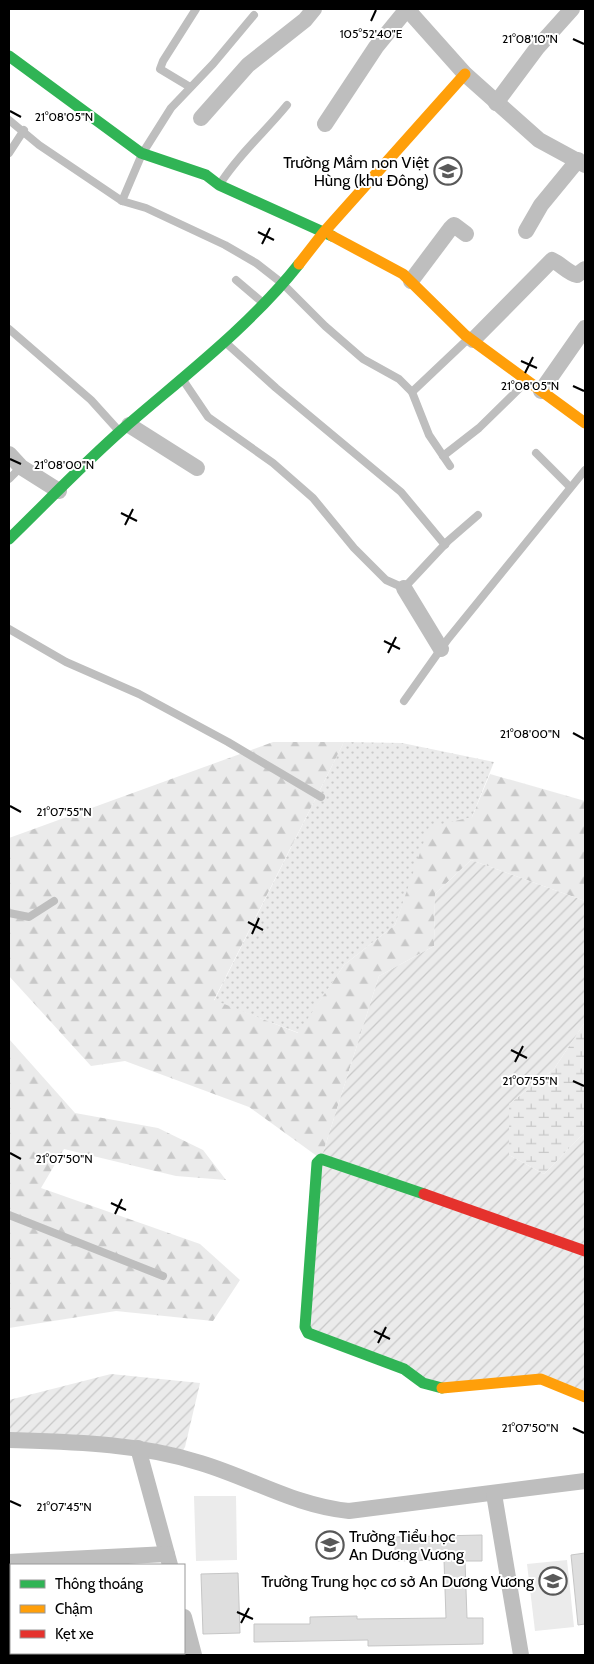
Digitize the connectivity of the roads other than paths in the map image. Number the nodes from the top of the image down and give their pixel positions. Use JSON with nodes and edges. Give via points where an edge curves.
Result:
{"nodes":[{"id":1,"x":196,"y":9,"type":"edge"},
{"id":2,"x":314,"y":9,"type":"edge"},
{"id":3,"x":407,"y":9,"type":"edge"},
{"id":4,"x":572,"y":9,"type":"edge"},
{"id":5,"x":254,"y":16,"type":"dead end"},
{"id":6,"x":9,"y":56,"type":"edge"},
{"id":7,"x":465,"y":74,"type":"junction"},
{"id":8,"x":190,"y":88,"type":"junction"},
{"id":9,"x":496,"y":103,"type":"junction"},
{"id":10,"x":287,"y":105,"type":"dead end"},
{"id":11,"x":202,"y":118,"type":"dead end"},
{"id":12,"x":9,"y":120,"type":"edge"},
{"id":13,"x":325,"y":124,"type":"dead end"},
{"id":14,"x":24,"y":130,"type":"junction"},
{"id":15,"x":9,"y":153,"type":"edge"},
{"id":16,"x":142,"y":154,"type":"junction"},
{"id":17,"x":583,"y":162,"type":"edge"},
{"id":18,"x":219,"y":185,"type":"junction"},
{"id":19,"x":122,"y":201,"type":"junction"},
{"id":20,"x":526,"y":231,"type":"dead end"},
{"id":21,"x":324,"y":232,"type":"junction"},
{"id":22,"x":466,"y":234,"type":"dead end"},
{"id":23,"x":585,"y":268,"type":"edge"},
{"id":24,"x":236,"y":280,"type":"dead end"},
{"id":25,"x":410,"y":281,"type":"junction"},
{"id":26,"x":283,"y":284,"type":"junction"},
{"id":27,"x":263,"y":303,"type":"junction"},
{"id":28,"x":585,"y":328,"type":"edge"},
{"id":29,"x":9,"y":329,"type":"edge"},
{"id":30,"x":471,"y":339,"type":"junction"},
{"id":31,"x":224,"y":340,"type":"junction"},
{"id":32,"x":182,"y":378,"type":"junction"},
{"id":33,"x":527,"y":381,"type":"junction"},
{"id":34,"x":541,"y":391,"type":"junction"},
{"id":35,"x":412,"y":392,"type":"junction"},
{"id":36,"x":583,"y":418,"type":"edge"},
{"id":37,"x":124,"y":428,"type":"junction"},
{"id":38,"x":536,"y":453,"type":"dead end"},
{"id":39,"x":9,"y":454,"type":"edge"},
{"id":40,"x":443,"y":456,"type":"junction"},
{"id":41,"x":450,"y":466,"type":"dead end"},
{"id":42,"x":21,"y":467,"type":"junction"},
{"id":43,"x":198,"y":468,"type":"dead end"},
{"id":44,"x":585,"y":470,"type":"edge"},
{"id":45,"x":9,"y":479,"type":"edge"},
{"id":46,"x":570,"y":487,"type":"junction"},
{"id":47,"x":59,"y":492,"type":"junction"},
{"id":48,"x":478,"y":515,"type":"dead end"},
{"id":49,"x":9,"y":539,"type":"edge"},
{"id":50,"x":445,"y":545,"type":"junction"},
{"id":51,"x":404,"y":588,"type":"junction"},
{"id":52,"x":9,"y":629,"type":"edge"},
{"id":53,"x":441,"y":649,"type":"junction"},
{"id":54,"x":404,"y":701,"type":"dead end"},
{"id":55,"x":321,"y":797,"type":"dead end"},
{"id":56,"x":54,"y":901,"type":"dead end"},
{"id":57,"x":9,"y":913,"type":"edge"},
{"id":58,"x":9,"y":1216,"type":"edge"},
{"id":59,"x":585,"y":1251,"type":"edge"},
{"id":60,"x":163,"y":1276,"type":"dead end"},
{"id":61,"x":585,"y":1397,"type":"edge"},
{"id":62,"x":9,"y":1440,"type":"edge"},
{"id":63,"x":138,"y":1448,"type":"junction"},
{"id":64,"x":585,"y":1481,"type":"edge"},
{"id":65,"x":494,"y":1494,"type":"junction"},
{"id":66,"x":168,"y":1560,"type":"edge"},
{"id":67,"x":9,"y":1562,"type":"edge"},
{"id":68,"x":185,"y":1621,"type":"edge"},
{"id":69,"x":194,"y":1655,"type":"edge"},
{"id":70,"x":520,"y":1655,"type":"edge"}],
"edges":[{"from":1,"to":8,"type":"lane","via":[[160,68]]},
{"from":2,"to":11,"type":"street","via":[[248,66]]},
{"from":3,"to":7,"type":"street"},
{"from":3,"to":13,"type":"street","via":[[376,47]]},
{"from":4,"to":9,"type":"street","via":[[537,48]]},
{"from":5,"to":8,"type":"lane"},
{"from":6,"to":16,"type":"street"},
{"from":7,"to":9,"type":"street"},
{"from":7,"to":21,"type":"street"},
{"from":8,"to":16,"type":"lane","via":[[171,108]]},
{"from":9,"to":17,"type":"street","via":[[538,140]]},
{"from":10,"to":18,"type":"lane","via":[[235,161]]},
{"from":12,"to":14,"type":"lane"},
{"from":14,"to":15,"type":"lane"},
{"from":14,"to":19,"type":"lane","via":[[39,144]]},
{"from":16,"to":18,"type":"street","via":[[206,175]]},
{"from":16,"to":19,"type":"lane"},
{"from":17,"to":20,"type":"street","via":[[541,205]]},
{"from":18,"to":21,"type":"street"},
{"from":19,"to":26,"type":"lane","via":[[146,208],[224,245],[256,263]]},
{"from":21,"to":25,"type":"street","via":[[403,274]]},
{"from":21,"to":26,"type":"street"},
{"from":22,"to":25,"type":"street","via":[[454,225]]},
{"from":23,"to":30,"type":"street","via":[[577,275],[571,274],[552,260]]},
{"from":24,"to":27,"type":"lane"},
{"from":25,"to":30,"type":"street"},
{"from":26,"to":27,"type":"street"},
{"from":26,"to":35,"type":"lane","via":[[363,359],[399,379]]},
{"from":27,"to":31,"type":"street"},
{"from":28,"to":34,"type":"street"},
{"from":29,"to":37,"type":"lane"},
{"from":30,"to":33,"type":"street"},
{"from":30,"to":35,"type":"lane"},
{"from":31,"to":32,"type":"street"},
{"from":31,"to":50,"type":"lane","via":[[276,388],[401,492]]},
{"from":32,"to":37,"type":"street"},
{"from":32,"to":51,"type":"lane","via":[[208,417],[280,469],[313,498],[354,548],[386,580]]},
{"from":33,"to":34,"type":"street"},
{"from":33,"to":40,"type":"lane","via":[[479,428]]},
{"from":34,"to":36,"type":"street"},
{"from":35,"to":40,"type":"lane","via":[[429,435]]},
{"from":37,"to":43,"type":"street"},
{"from":37,"to":47,"type":"street"},
{"from":38,"to":46,"type":"lane"},
{"from":39,"to":42,"type":"street"},
{"from":40,"to":41,"type":"lane"},
{"from":42,"to":45,"type":"lane"},
{"from":42,"to":47,"type":"street"},
{"from":44,"to":46,"type":"lane"},
{"from":46,"to":53,"type":"lane"},
{"from":47,"to":49,"type":"street"},
{"from":48,"to":50,"type":"lane"},
{"from":50,"to":51,"type":"lane"},
{"from":51,"to":53,"type":"street"},
{"from":52,"to":55,"type":"lane","via":[[66,662],[139,694]]},
{"from":53,"to":54,"type":"lane"},
{"from":56,"to":57,"type":"lane","via":[[29,917]]},
{"from":58,"to":60,"type":"lane"},
{"from":59,"to":61,"type":"street","via":[[338,1164],[321,1159],[317,1162],[305,1327],[308,1332],[404,1369],[430,1386],[541,1380]]},
{"from":62,"to":63,"type":"street"},
{"from":63,"to":65,"type":"street","via":[[158,1450],[203,1463],[326,1509],[349,1511]]},
{"from":63,"to":66,"type":"street"},
{"from":64,"to":65,"type":"street"},
{"from":65,"to":70,"type":"street"},
{"from":66,"to":67,"type":"street"},
{"from":68,"to":69,"type":"street"}]}
